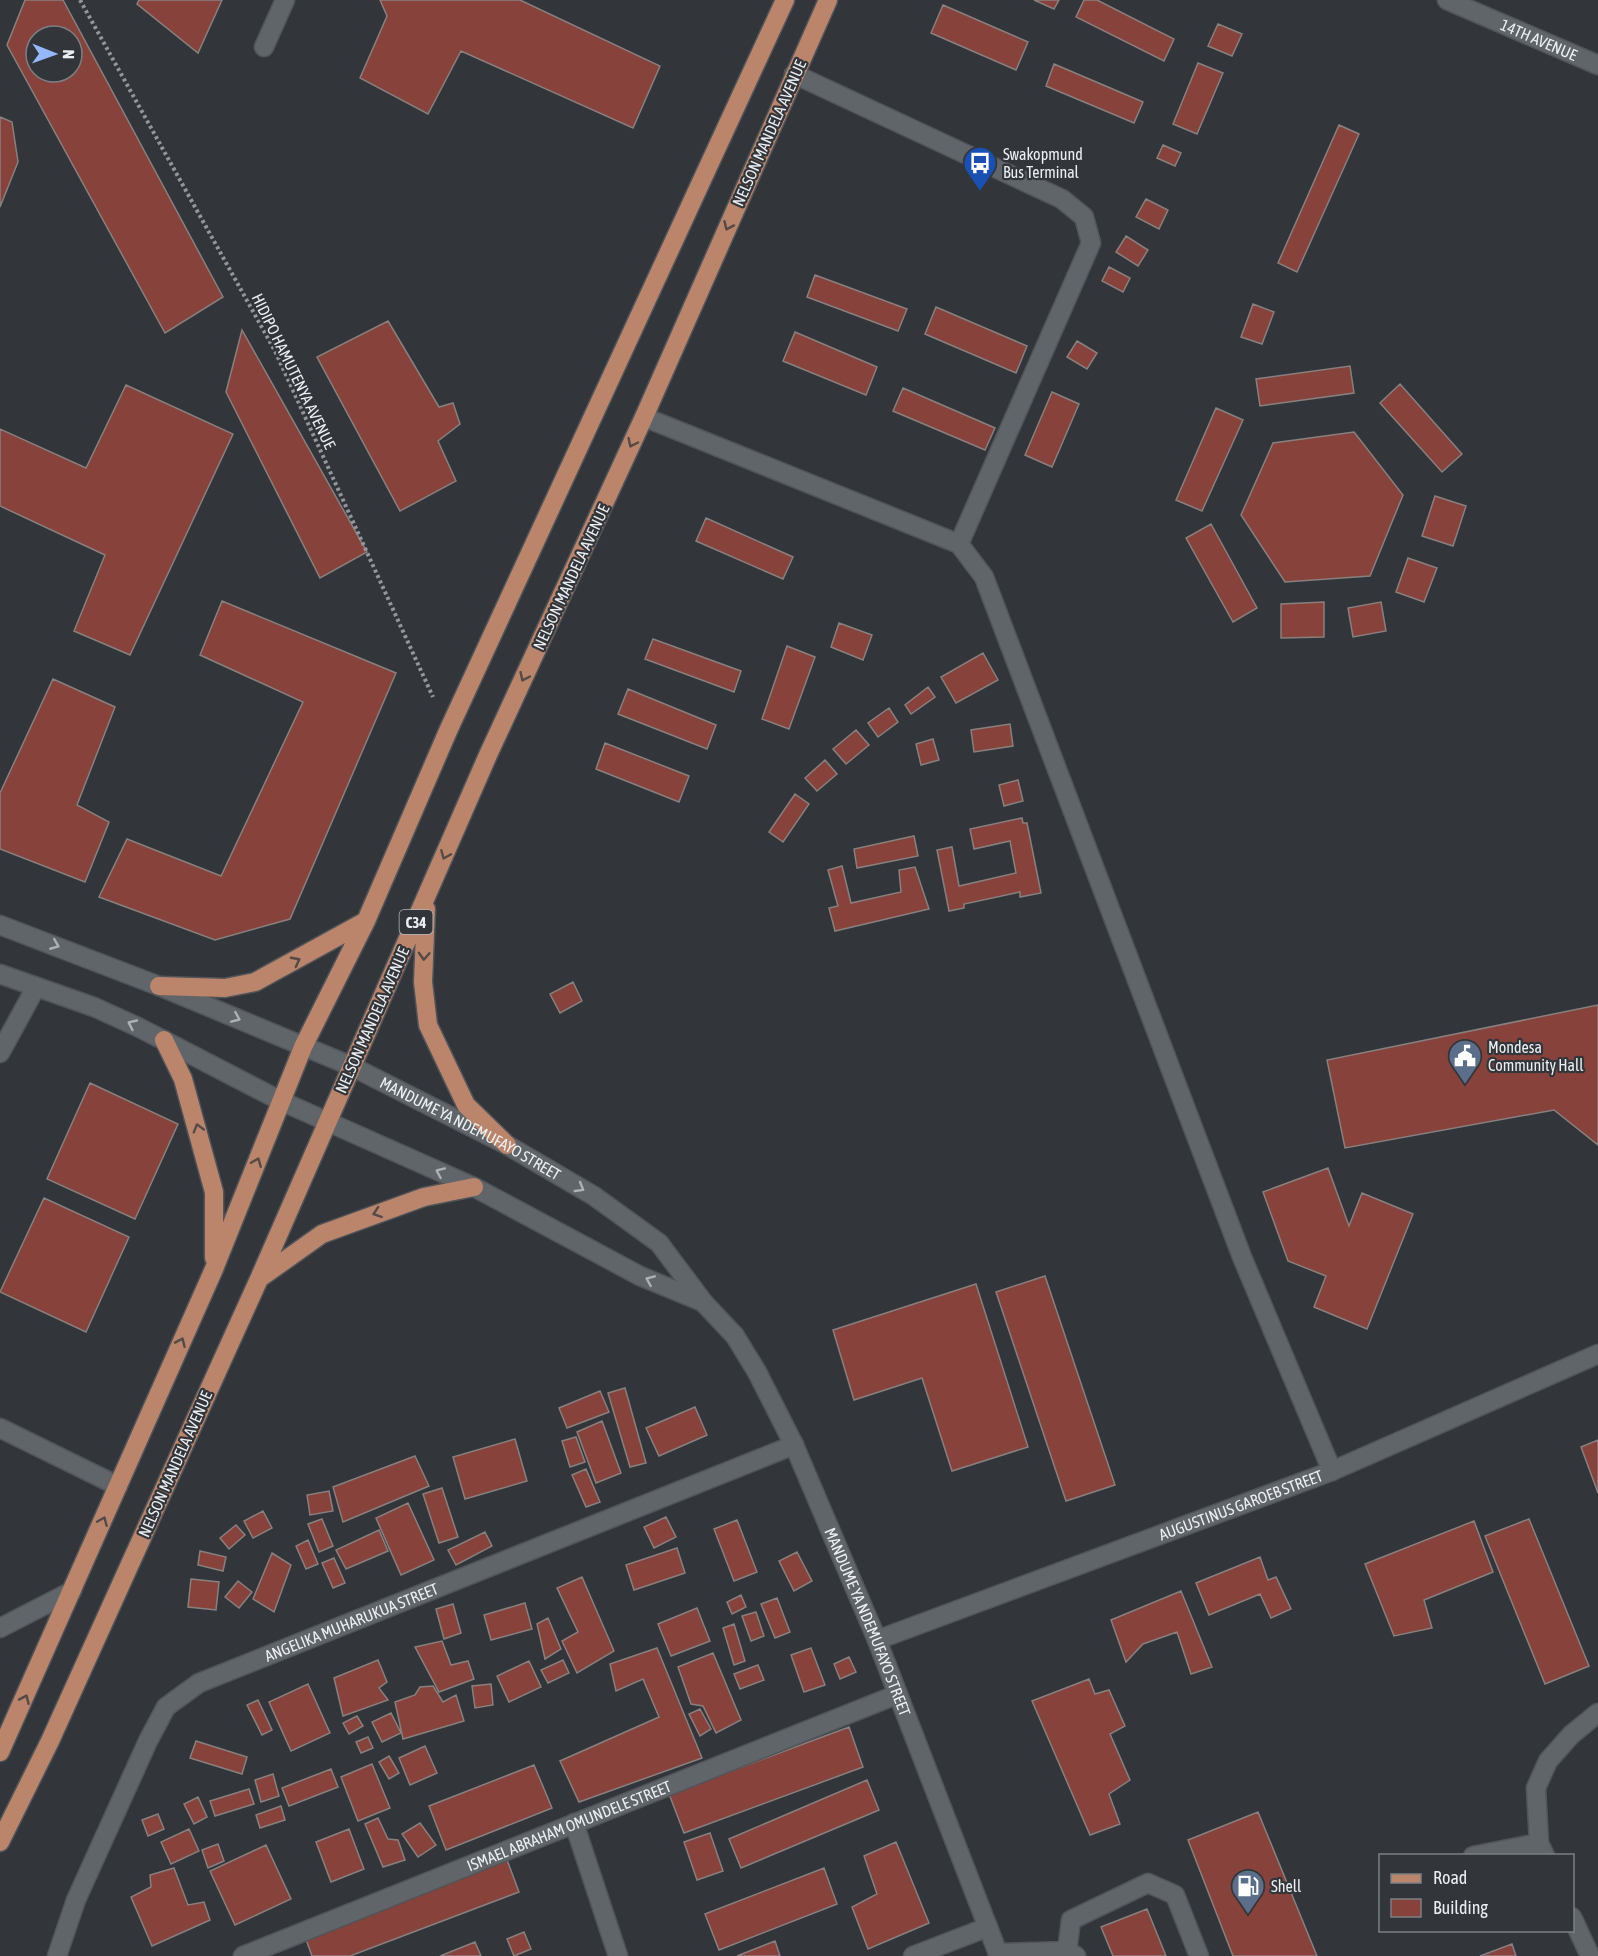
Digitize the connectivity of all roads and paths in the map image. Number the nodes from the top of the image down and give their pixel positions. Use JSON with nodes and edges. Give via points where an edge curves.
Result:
{"nodes":[{"id":1,"x":80,"y":0,"type":"edge"},
{"id":2,"x":285,"y":0,"type":"edge"},
{"id":3,"x":785,"y":0,"type":"edge"},
{"id":4,"x":828,"y":0,"type":"edge"},
{"id":5,"x":1447,"y":0,"type":"edge"},
{"id":6,"x":264,"y":47,"type":"dead end"},
{"id":7,"x":1598,"y":65,"type":"edge"},
{"id":8,"x":795,"y":74,"type":"junction"},
{"id":9,"x":644,"y":417,"type":"junction"},
{"id":10,"x":959,"y":544,"type":"junction"},
{"id":11,"x":448,"y":731,"type":"junction"},
{"id":12,"x":427,"y":898,"type":"junction"},
{"id":13,"x":366,"y":921,"type":"junction"},
{"id":14,"x":0,"y":925,"type":"edge"},
{"id":15,"x":0,"y":974,"type":"edge"},
{"id":16,"x":159,"y":986,"type":"junction"},
{"id":17,"x":36,"y":987,"type":"junction"},
{"id":18,"x":164,"y":1040,"type":"junction"},
{"id":19,"x":303,"y":1047,"type":"junction"},
{"id":20,"x":0,"y":1053,"type":"edge"},
{"id":21,"x":351,"y":1066,"type":"junction"},
{"id":22,"x":281,"y":1101,"type":"junction"},
{"id":23,"x":328,"y":1124,"type":"junction"},
{"id":24,"x":507,"y":1145,"type":"junction"},
{"id":25,"x":474,"y":1187,"type":"junction"},
{"id":26,"x":214,"y":1269,"type":"junction"},
{"id":27,"x":259,"y":1279,"type":"junction"},
{"id":28,"x":704,"y":1303,"type":"junction"},
{"id":29,"x":1598,"y":1354,"type":"edge"},
{"id":30,"x":0,"y":1428,"type":"edge"},
{"id":31,"x":794,"y":1445,"type":"junction"},
{"id":32,"x":1332,"y":1471,"type":"junction"},
{"id":33,"x":118,"y":1486,"type":"junction"},
{"id":34,"x":72,"y":1591,"type":"junction"},
{"id":35,"x":0,"y":1629,"type":"edge"},
{"id":36,"x":877,"y":1640,"type":"junction"},
{"id":37,"x":896,"y":1695,"type":"junction"},
{"id":38,"x":1598,"y":1713,"type":"edge"},
{"id":39,"x":0,"y":1752,"type":"edge"},
{"id":40,"x":574,"y":1823,"type":"junction"},
{"id":41,"x":0,"y":1842,"type":"edge"},
{"id":42,"x":1542,"y":1849,"type":"edge"},
{"id":43,"x":1493,"y":1854,"type":"edge"},
{"id":44,"x":1574,"y":1921,"type":"edge"},
{"id":45,"x":988,"y":1927,"type":"junction"},
{"id":46,"x":253,"y":1954,"type":"edge"},
{"id":47,"x":1071,"y":1954,"type":"edge"},
{"id":48,"x":999,"y":1955,"type":"edge"},
{"id":49,"x":57,"y":1956,"type":"edge"},
{"id":50,"x":618,"y":1956,"type":"edge"},
{"id":51,"x":913,"y":1956,"type":"edge"},
{"id":52,"x":1199,"y":1956,"type":"edge"},
{"id":53,"x":1590,"y":1956,"type":"edge"}],
"edges":[{"from":1,"to":11,"type":"path","name":"HIDIPO HAMUTENYA AVENUE","via":[[275,351]]},
{"from":2,"to":6,"type":"street"},
{"from":3,"to":11,"type":"main road"},
{"from":4,"to":8,"type":"main road","name":"NELSON MANDELA AVENUE","number":"C34"},
{"from":5,"to":7,"type":"street","name":"14TH AVENUE"},
{"from":8,"to":9,"type":"main road","name":"NELSON MANDELA AVENUE","number":"C34","one_way":true},
{"from":8,"to":10,"type":"street","via":[[1062,199],[1084,217],[1091,243]]},
{"from":9,"to":10,"type":"street"},
{"from":9,"to":12,"type":"main road","name":"NELSON MANDELA AVENUE","number":"C34","one_way":true,"via":[[488,755]]},
{"from":10,"to":32,"type":"street","via":[[984,577],[1242,1257]]},
{"from":11,"to":13,"type":"main road"},
{"from":12,"to":21,"type":"main road","name":"NELSON MANDELA AVENUE","number":"C34"},
{"from":12,"to":24,"type":"main road","one_way":true,"via":[[423,982],[428,1025],[466,1105]]},
{"from":16,"to":13,"type":"main road","one_way":true,"via":[[225,988],[255,982]]},
{"from":13,"to":19,"type":"main road"},
{"from":14,"to":16,"type":"street","name":"MANDUME YA NDEMUFAYO STREET","one_way":true},
{"from":15,"to":17,"type":"street","name":"MANDUME YA NDEMUFAYO STREET"},
{"from":16,"to":19,"type":"street","name":"MANDUME YA NDEMUFAYO STREET","one_way":true},
{"from":18,"to":17,"type":"street","name":"MANDUME YA NDEMUFAYO STREET","one_way":true,"via":[[94,1007]]},
{"from":17,"to":20,"type":"street"},
{"from":18,"to":22,"type":"street","name":"MANDUME YA NDEMUFAYO STREET"},
{"from":26,"to":18,"type":"main road","one_way":true,"via":[[214,1192],[183,1079]]},
{"from":19,"to":21,"type":"street","name":"MANDUME YA NDEMUFAYO STREET"},
{"from":19,"to":22,"type":"main road"},
{"from":21,"to":23,"type":"main road","name":"NELSON MANDELA AVENUE","number":"C34"},
{"from":21,"to":24,"type":"street","name":"MANDUME YA NDEMUFAYO STREET"},
{"from":22,"to":23,"type":"street","name":"MANDUME YA NDEMUFAYO STREET"},
{"from":26,"to":22,"type":"main road","one_way":true},
{"from":25,"to":23,"type":"street","name":"MANDUME YA NDEMUFAYO STREET","one_way":true},
{"from":23,"to":27,"type":"main road","name":"NELSON MANDELA AVENUE","number":"C34"},
{"from":24,"to":28,"type":"street","name":"MANDUME YA NDEMUFAYO STREET","one_way":true,"via":[[594,1196],[659,1243]]},
{"from":25,"to":27,"type":"main road","one_way":true,"via":[[424,1197],[322,1234]]},
{"from":28,"to":25,"type":"street","name":"MANDUME YA NDEMUFAYO STREET","one_way":true,"via":[[640,1276]]},
{"from":33,"to":26,"type":"main road","one_way":true},
{"from":27,"to":41,"type":"main road","name":"NELSON MANDELA AVENUE","number":"C34","via":[[50,1741]]},
{"from":28,"to":31,"type":"street","name":"MANDUME YA NDEMUFAYO STREET","via":[[735,1336]]},
{"from":29,"to":32,"type":"street","name":"AUGUSTINUS GAROEB STREET"},
{"from":30,"to":33,"type":"street"},
{"from":31,"to":36,"type":"street","name":"MANDUME YA NDEMUFAYO STREET"},
{"from":31,"to":49,"type":"street","name":"ANGELIKA MUHARUKUA STREET","via":[[199,1683],[166,1707],[148,1741],[76,1900]]},
{"from":32,"to":36,"type":"street","name":"AUGUSTINUS GAROEB STREET"},
{"from":34,"to":33,"type":"main road","one_way":true},
{"from":34,"to":35,"type":"street"},
{"from":39,"to":34,"type":"main road","one_way":true},
{"from":36,"to":37,"type":"street","name":"MANDUME YA NDEMUFAYO STREET"},
{"from":37,"to":40,"type":"street","name":"ISMAEL ABRAHAM OMUNDELE STREET"},
{"from":37,"to":45,"type":"street","name":"MANDUME YA NDEMUFAYO STREET"},
{"from":38,"to":42,"type":"street","via":[[1548,1761],[1536,1788]]},
{"from":40,"to":46,"type":"street","name":"ISMAEL ABRAHAM OMUNDELE STREET"},
{"from":40,"to":50,"type":"street"},
{"from":42,"to":43,"type":"street"},
{"from":44,"to":53,"type":"street"},
{"from":45,"to":48,"type":"street","name":"MANDUME YA NDEMUFAYO STREET"},
{"from":45,"to":51,"type":"street"},
{"from":47,"to":48,"type":"street"},
{"from":47,"to":52,"type":"street","via":[[1071,1920],[1148,1883],[1175,1895]]}]}
